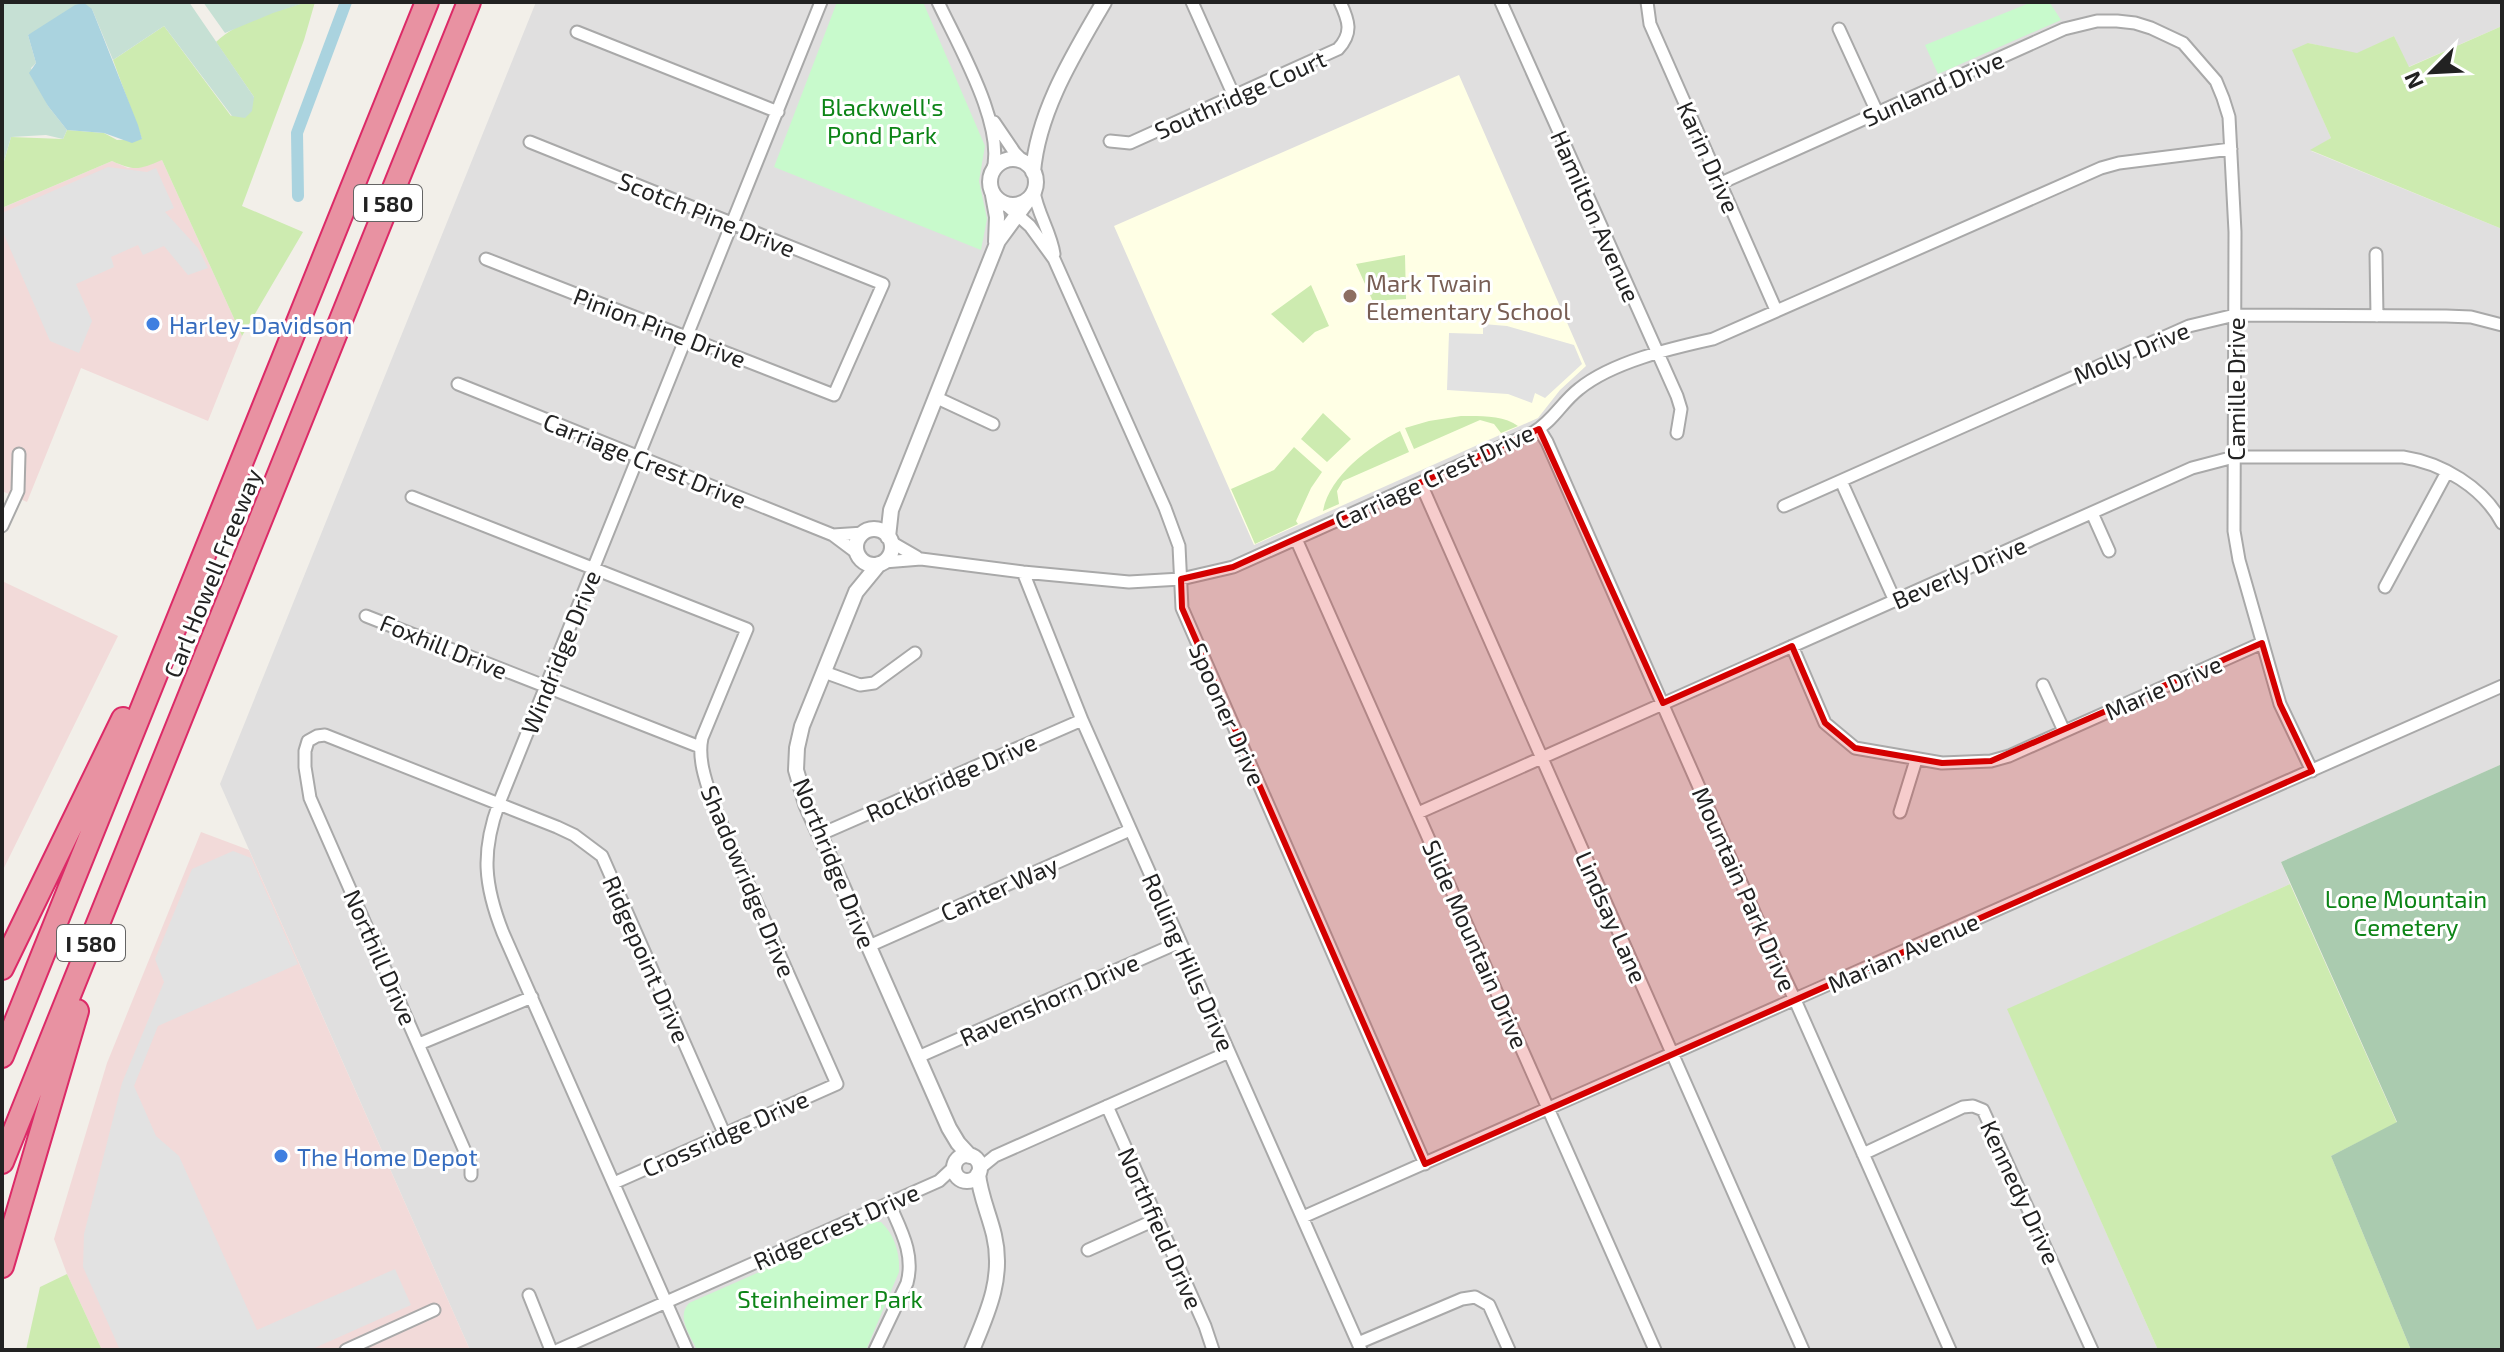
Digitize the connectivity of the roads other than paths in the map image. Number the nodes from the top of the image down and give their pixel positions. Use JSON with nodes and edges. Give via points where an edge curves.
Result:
{"nodes":[{"id":1,"x":427,"y":2,"type":"edge"},
{"id":2,"x":469,"y":2,"type":"edge"},
{"id":3,"x":821,"y":2,"type":"edge"},
{"id":4,"x":938,"y":2,"type":"edge"},
{"id":5,"x":1104,"y":2,"type":"edge"},
{"id":6,"x":1192,"y":2,"type":"edge"},
{"id":7,"x":1340,"y":2,"type":"edge"},
{"id":8,"x":1501,"y":2,"type":"edge"},
{"id":9,"x":1647,"y":2,"type":"edge"},
{"id":10,"x":2151,"y":28,"type":"joint"},
{"id":11,"x":1839,"y":29,"type":"dead end"},
{"id":12,"x":577,"y":32,"type":"dead end"},
{"id":13,"x":1234,"y":96,"type":"junction"},
{"id":14,"x":778,"y":112,"type":"junction"},
{"id":15,"x":1877,"y":112,"type":"junction"},
{"id":16,"x":991,"y":119,"type":"junction"},
{"id":17,"x":1043,"y":122,"type":"junction"},
{"id":18,"x":1110,"y":141,"type":"dead end"},
{"id":19,"x":530,"y":142,"type":"dead end"},
{"id":20,"x":2231,"y":149,"type":"junction"},
{"id":21,"x":1013,"y":164,"type":"junction"},
{"id":22,"x":1721,"y":183,"type":"junction"},
{"id":23,"x":1031,"y":195,"type":"junction"},
{"id":24,"x":1005,"y":204,"type":"junction"},
{"id":25,"x":733,"y":226,"type":"junction"},
{"id":26,"x":995,"y":250,"type":"junction"},
{"id":27,"x":2376,"y":254,"type":"dead end"},
{"id":28,"x":486,"y":259,"type":"dead end"},
{"id":29,"x":1054,"y":259,"type":"junction"},
{"id":30,"x":1776,"y":310,"type":"junction"},
{"id":31,"x":2235,"y":315,"type":"junction"},
{"id":32,"x":2377,"y":316,"type":"junction"},
{"id":33,"x":2502,"y":325,"type":"edge"},
{"id":34,"x":688,"y":337,"type":"junction"},
{"id":35,"x":1656,"y":352,"type":"junction"},
{"id":36,"x":458,"y":384,"type":"dead end"},
{"id":37,"x":834,"y":395,"type":"joint"},
{"id":38,"x":935,"y":397,"type":"junction"},
{"id":39,"x":993,"y":424,"type":"dead end"},
{"id":40,"x":1539,"y":429,"type":"junction"},
{"id":41,"x":1677,"y":433,"type":"dead end"},
{"id":42,"x":19,"y":454,"type":"dead end"},
{"id":43,"x":2234,"y":457,"type":"junction"},
{"id":44,"x":639,"y":458,"type":"junction"},
{"id":45,"x":2447,"y":472,"type":"junction"},
{"id":46,"x":1841,"y":481,"type":"junction"},
{"id":47,"x":1421,"y":484,"type":"junction"},
{"id":48,"x":412,"y":497,"type":"dead end"},
{"id":49,"x":1784,"y":506,"type":"dead end"},
{"id":50,"x":891,"y":510,"type":"junction"},
{"id":51,"x":2092,"y":513,"type":"junction"},
{"id":52,"x":2502,"y":523,"type":"edge"},
{"id":53,"x":2,"y":526,"type":"edge"},
{"id":54,"x":866,"y":532,"type":"junction"},
{"id":55,"x":833,"y":535,"type":"junction"},
{"id":56,"x":1296,"y":539,"type":"junction"},
{"id":57,"x":889,"y":540,"type":"junction"},
{"id":58,"x":2109,"y":551,"type":"dead end"},
{"id":59,"x":858,"y":554,"type":"junction"},
{"id":60,"x":921,"y":559,"type":"junction"},
{"id":61,"x":882,"y":563,"type":"junction"},
{"id":62,"x":594,"y":568,"type":"junction"},
{"id":63,"x":1023,"y":572,"type":"junction"},
{"id":64,"x":1181,"y":579,"type":"junction"},
{"id":65,"x":2385,"y":587,"type":"dead end"},
{"id":66,"x":856,"y":592,"type":"junction"},
{"id":67,"x":1895,"y":601,"type":"junction"},
{"id":68,"x":366,"y":616,"type":"dead end"},
{"id":69,"x":2262,"y":643,"type":"junction"},
{"id":70,"x":1792,"y":646,"type":"junction"},
{"id":71,"x":915,"y":653,"type":"dead end"},
{"id":72,"x":164,"y":654,"type":"junction"},
{"id":73,"x":824,"y":672,"type":"junction"},
{"id":74,"x":2043,"y":685,"type":"dead end"},
{"id":75,"x":2502,"y":686,"type":"edge"},
{"id":76,"x":547,"y":687,"type":"junction"},
{"id":77,"x":1663,"y":703,"type":"junction"},
{"id":78,"x":1082,"y":720,"type":"junction"},
{"id":79,"x":179,"y":723,"type":"junction"},
{"id":80,"x":2064,"y":731,"type":"junction"},
{"id":81,"x":311,"y":738,"type":"joint"},
{"id":82,"x":700,"y":747,"type":"junction"},
{"id":83,"x":1542,"y":758,"type":"junction"},
{"id":84,"x":1916,"y":760,"type":"junction"},
{"id":85,"x":2312,"y":771,"type":"junction"},
{"id":86,"x":499,"y":803,"type":"junction"},
{"id":87,"x":1900,"y":812,"type":"dead end"},
{"id":88,"x":1418,"y":813,"type":"junction"},
{"id":89,"x":1130,"y":830,"type":"junction"},
{"id":90,"x":819,"y":835,"type":"junction"},
{"id":91,"x":1180,"y":942,"type":"junction"},
{"id":92,"x":869,"y":946,"type":"junction"},
{"id":93,"x":2,"y":968,"type":"edge"},
{"id":94,"x":532,"y":997,"type":"junction"},
{"id":95,"x":1795,"y":1000,"type":"junction"},
{"id":96,"x":419,"y":1044,"type":"junction"},
{"id":97,"x":1229,"y":1052,"type":"junction"},
{"id":98,"x":1672,"y":1053,"type":"junction"},
{"id":99,"x":2,"y":1056,"type":"edge"},
{"id":100,"x":918,"y":1057,"type":"junction"},
{"id":101,"x":837,"y":1084,"type":"joint"},
{"id":102,"x":1107,"y":1106,"type":"junction"},
{"id":103,"x":1548,"y":1110,"type":"junction"},
{"id":104,"x":949,"y":1128,"type":"junction"},
{"id":105,"x":724,"y":1133,"type":"junction"},
{"id":106,"x":1863,"y":1154,"type":"junction"},
{"id":107,"x":2,"y":1162,"type":"edge"},
{"id":108,"x":975,"y":1164,"type":"junction"},
{"id":109,"x":1425,"y":1164,"type":"junction"},
{"id":110,"x":958,"y":1172,"type":"junction"},
{"id":111,"x":471,"y":1175,"type":"dead end"},
{"id":112,"x":614,"y":1183,"type":"junction"},
{"id":113,"x":889,"y":1203,"type":"junction"},
{"id":114,"x":987,"y":1214,"type":"junction"},
{"id":115,"x":1303,"y":1217,"type":"junction"},
{"id":116,"x":1157,"y":1219,"type":"junction"},
{"id":117,"x":1088,"y":1250,"type":"dead end"},
{"id":118,"x":2,"y":1266,"type":"edge"},
{"id":119,"x":529,"y":1295,"type":"dead end"},
{"id":120,"x":666,"y":1302,"type":"junction"},
{"id":121,"x":434,"y":1310,"type":"dead end"},
{"id":122,"x":1360,"y":1346,"type":"edge"},
{"id":123,"x":346,"y":1350,"type":"edge"},
{"id":124,"x":551,"y":1350,"type":"edge"},
{"id":125,"x":558,"y":1350,"type":"edge"},
{"id":126,"x":687,"y":1350,"type":"edge"},
{"id":127,"x":875,"y":1350,"type":"edge"},
{"id":128,"x":972,"y":1350,"type":"edge"},
{"id":129,"x":1213,"y":1350,"type":"edge"},
{"id":130,"x":1509,"y":1350,"type":"edge"},
{"id":131,"x":1655,"y":1350,"type":"edge"},
{"id":132,"x":1803,"y":1350,"type":"edge"},
{"id":133,"x":1950,"y":1350,"type":"edge"},
{"id":134,"x":2092,"y":1350,"type":"edge"}],
"edges":[{"from":1,"to":72,"type":"highway","name":"Carl Howell Freeway","number":"I 580"},
{"from":2,"to":79,"type":"highway","name":"Carl Howell Freeway","number":"I 580"},
{"from":3,"to":14,"type":"street","name":"Windridge Drive"},
{"from":4,"to":16,"type":"street"},
{"from":5,"to":17,"type":"street"},
{"from":6,"to":13,"type":"street"},
{"from":7,"to":13,"type":"street","name":"Southridge Court","via":[[1349,21],[1346,40],[1338,49]]},
{"from":8,"to":35,"type":"street","name":"Hamilton Avenue"},
{"from":9,"to":22,"type":"street","name":"Karin Drive","via":[[1650,24]]},
{"from":10,"to":15,"type":"street","name":"Sunland Drive","via":[[2097,21],[2064,29]]},
{"from":10,"to":20,"type":"street","name":"Camille Drive","via":[[2183,43],[2216,81],[2229,117]]},
{"from":11,"to":15,"type":"street"},
{"from":12,"to":14,"type":"street"},
{"from":13,"to":18,"type":"street","name":"Southridge Court","via":[[1130,143]]},
{"from":14,"to":25,"type":"street","name":"Windridge Drive"},
{"from":15,"to":22,"type":"street","name":"Sunland Drive"},
{"from":16,"to":21,"type":"street"},
{"from":16,"to":21,"type":"street","via":[[996,150]]},
{"from":17,"to":21,"type":"street"},
{"from":17,"to":21,"type":"street","via":[[1035,151]]},
{"from":19,"to":25,"type":"street","name":"Scotch Pine Drive"},
{"from":20,"to":30,"type":"street","name":"Carriage Crest Drive","via":[[2101,168]]},
{"from":20,"to":31,"type":"street","name":"Camille Drive"},
{"from":21,"to":23,"type":"street","via":[[1036,181]]},
{"from":21,"to":24,"type":"street","via":[[990,184]]},
{"from":22,"to":30,"type":"street","name":"Karin Drive"},
{"from":23,"to":24,"type":"street","via":[[1017,205]]},
{"from":23,"to":29,"type":"street","name":"Spooner Drive"},
{"from":24,"to":26,"type":"street","via":[[1004,231]]},
{"from":24,"to":26,"type":"street","via":[[997,217]]},
{"from":24,"to":29,"type":"street","name":"Spooner Drive"},
{"from":25,"to":34,"type":"street","name":"Windridge Drive"},
{"from":25,"to":37,"type":"street","name":"Scotch Pine Drive","via":[[883,284]]},
{"from":26,"to":38,"type":"street"},
{"from":27,"to":32,"type":"street"},
{"from":28,"to":34,"type":"street","name":"Pinion Pine Drive"},
{"from":29,"to":64,"type":"street","name":"Spooner Drive","via":[[1165,508],[1179,546]]},
{"from":30,"to":35,"type":"street","name":"Carriage Crest Drive","via":[[1713,339]]},
{"from":31,"to":32,"type":"street","name":"Molly Drive"},
{"from":31,"to":43,"type":"street","name":"Camille Drive"},
{"from":31,"to":46,"type":"street","name":"Molly Drive","via":[[2189,326]]},
{"from":32,"to":33,"type":"street","name":"Molly Drive","via":[[2471,317]]},
{"from":34,"to":37,"type":"street","name":"Pinion Pine Drive"},
{"from":34,"to":44,"type":"street","name":"Windridge Drive"},
{"from":35,"to":40,"type":"street","name":"Carriage Crest Drive","via":[[1580,388]]},
{"from":35,"to":41,"type":"street","name":"Hamilton Avenue","via":[[1681,409]]},
{"from":36,"to":44,"type":"street","name":"Carriage Crest Drive"},
{"from":38,"to":39,"type":"street"},
{"from":38,"to":50,"type":"street"},
{"from":40,"to":47,"type":"street","name":"Carriage Crest Drive"},
{"from":40,"to":77,"type":"street","name":"Mountain Park Drive"},
{"from":42,"to":53,"type":"street","via":[[18,491]]},
{"from":43,"to":45,"type":"street","name":"Beverly Drive","via":[[2403,457]]},
{"from":43,"to":51,"type":"street","name":"Beverly Drive","via":[[2192,468]]},
{"from":43,"to":69,"type":"street","name":"Camille Drive","via":[[2234,531]]},
{"from":44,"to":55,"type":"street","name":"Carriage Crest Drive"},
{"from":44,"to":62,"type":"street","name":"Windridge Drive"},
{"from":45,"to":52,"type":"street","name":"Beverly Drive","via":[[2469,485]]},
{"from":45,"to":65,"type":"street"},
{"from":46,"to":49,"type":"street","name":"Molly Drive"},
{"from":46,"to":67,"type":"street"},
{"from":47,"to":56,"type":"street","name":"Carriage Crest Drive"},
{"from":47,"to":83,"type":"street","name":"Lindsay Lane"},
{"from":48,"to":62,"type":"street"},
{"from":50,"to":54,"type":"street"},
{"from":50,"to":57,"type":"street"},
{"from":51,"to":58,"type":"street"},
{"from":51,"to":67,"type":"street","name":"Beverly Drive"},
{"from":54,"to":55,"type":"street","name":"Carriage Crest Drive"},
{"from":54,"to":57,"type":"street","via":[[880,531]]},
{"from":54,"to":59,"type":"street","via":[[856,544]]},
{"from":55,"to":59,"type":"street","name":"Carriage Crest Drive"},
{"from":56,"to":64,"type":"street","name":"Carriage Crest Drive","via":[[1233,567]]},
{"from":56,"to":88,"type":"street","name":"Slide Mountain Drive"},
{"from":57,"to":60,"type":"street","name":"Carriage Crest Drive"},
{"from":57,"to":61,"type":"street","via":[[891,551]]},
{"from":59,"to":61,"type":"street","via":[[870,565]]},
{"from":59,"to":66,"type":"street","name":"Northridge Drive"},
{"from":60,"to":61,"type":"street","name":"Carriage Crest Drive"},
{"from":60,"to":63,"type":"street","name":"Carriage Crest Drive"},
{"from":61,"to":66,"type":"street","name":"Northridge Drive"},
{"from":62,"to":76,"type":"street","name":"Windridge Drive"},
{"from":62,"to":82,"type":"street","via":[[747,629]]},
{"from":63,"to":64,"type":"street","name":"Carriage Crest Drive","via":[[1129,582]]},
{"from":63,"to":78,"type":"street","name":"Rolling Hills Drive"},
{"from":64,"to":109,"type":"street","name":"Spooner Drive","via":[[1182,608]]},
{"from":66,"to":73,"type":"street","name":"Northridge Drive"},
{"from":67,"to":70,"type":"street","name":"Beverly Drive"},
{"from":68,"to":76,"type":"street","name":"Foxhill Drive"},
{"from":69,"to":80,"type":"street","name":"Marie Drive"},
{"from":69,"to":85,"type":"street","name":"Camille Drive","via":[[2280,704]]},
{"from":70,"to":77,"type":"street","name":"Beverly Drive"},
{"from":70,"to":84,"type":"street","name":"Marie Drive","via":[[1825,723],[1855,748]]},
{"from":71,"to":73,"type":"street","via":[[874,683],[860,685]]},
{"from":72,"to":93,"type":"highway","via":[[141,683]]},
{"from":72,"to":99,"type":"highway","name":"Carl Howell Freeway","number":"I 580"},
{"from":73,"to":90,"type":"street","name":"Northridge Drive","via":[[802,726],[796,759],[801,793]]},
{"from":74,"to":80,"type":"street"},
{"from":75,"to":85,"type":"street","name":"Marian Avenue"},
{"from":76,"to":82,"type":"street","name":"Foxhill Drive"},
{"from":76,"to":86,"type":"street","name":"Windridge Drive"},
{"from":77,"to":83,"type":"street","name":"Beverly Drive"},
{"from":77,"to":95,"type":"street","name":"Mountain Park Drive"},
{"from":78,"to":89,"type":"street","name":"Rolling Hills Drive"},
{"from":78,"to":90,"type":"street","name":"Rockbridge Drive"},
{"from":79,"to":107,"type":"highway","name":"Carl Howell Freeway","number":"I 580"},
{"from":79,"to":118,"type":"highway","via":[[78,1009]]},
{"from":80,"to":84,"type":"street","name":"Marie Drive","via":[[1991,761]]},
{"from":81,"to":86,"type":"street","name":"Ridgepoint Drive","via":[[325,735]]},
{"from":81,"to":96,"type":"street","name":"Northill Drive","via":[[305,751],[310,798]]},
{"from":82,"to":101,"type":"street","name":"Shadowridge Drive","via":[[715,809]]},
{"from":83,"to":88,"type":"street","name":"Beverly Drive"},
{"from":83,"to":98,"type":"street","name":"Lindsay Lane"},
{"from":84,"to":87,"type":"street"},
{"from":85,"to":95,"type":"street","name":"Marian Avenue"},
{"from":86,"to":94,"type":"street","name":"Windridge Drive","via":[[486,853],[488,886]]},
{"from":86,"to":105,"type":"street","name":"Ridgepoint Drive","via":[[574,835],[602,856]]},
{"from":88,"to":103,"type":"street","name":"Slide Mountain Drive"},
{"from":89,"to":91,"type":"street","name":"Rolling Hills Drive"},
{"from":89,"to":92,"type":"street","name":"Canter Way"},
{"from":90,"to":92,"type":"street","name":"Northridge Drive"},
{"from":91,"to":97,"type":"street","name":"Rolling Hills Drive"},
{"from":91,"to":100,"type":"street","name":"Ravenshorn Drive"},
{"from":92,"to":100,"type":"street","name":"Northridge Drive"},
{"from":94,"to":96,"type":"street"},
{"from":94,"to":112,"type":"street","name":"Windridge Drive"},
{"from":95,"to":98,"type":"street","name":"Marian Avenue"},
{"from":95,"to":106,"type":"street","name":"Mountain Park Drive"},
{"from":96,"to":111,"type":"street","name":"Northill Drive"},
{"from":97,"to":102,"type":"street"},
{"from":97,"to":115,"type":"street","name":"Rolling Hills Drive"},
{"from":98,"to":103,"type":"street","name":"Marian Avenue"},
{"from":98,"to":132,"type":"street","name":"Lindsay Lane"},
{"from":100,"to":104,"type":"street","name":"Northridge Drive"},
{"from":101,"to":105,"type":"street","name":"Crossridge Drive"},
{"from":102,"to":108,"type":"street"},
{"from":102,"to":116,"type":"street","name":"Northfield Drive"},
{"from":103,"to":109,"type":"street","name":"Marian Avenue"},
{"from":103,"to":131,"type":"street","name":"Slide Mountain Drive"},
{"from":104,"to":108,"type":"street","name":"Northridge Drive"},
{"from":104,"to":110,"type":"street","name":"Northridge Drive"},
{"from":105,"to":112,"type":"street","name":"Crossridge Drive"},
{"from":106,"to":133,"type":"street","name":"Mountain Park Drive"},
{"from":106,"to":134,"type":"street","name":"Kennedy Drive","via":[[1963,1107],[1983,1110]]},
{"from":108,"to":110,"type":"street","via":[[962,1157]]},
{"from":108,"to":110,"type":"street","via":[[972,1180]]},
{"from":108,"to":114,"type":"street","name":"Northridge Drive"},
{"from":109,"to":115,"type":"street","name":"Marian Avenue"},
{"from":110,"to":113,"type":"street","name":"Ridgecrest Drive"},
{"from":110,"to":114,"type":"street","name":"Northridge Drive"},
{"from":112,"to":120,"type":"street","name":"Windridge Drive"},
{"from":113,"to":120,"type":"street","name":"Ridgecrest Drive"},
{"from":113,"to":127,"type":"street","via":[[909,1251],[910,1271]]},
{"from":114,"to":128,"type":"street","name":"Northridge Drive","via":[[996,1248],[996,1284]]},
{"from":115,"to":122,"type":"street","name":"Rolling Hills Drive"},
{"from":116,"to":117,"type":"street"},
{"from":116,"to":129,"type":"street","name":"Northfield Drive"},
{"from":119,"to":124,"type":"street"},
{"from":120,"to":125,"type":"street","name":"Ridgecrest Drive"},
{"from":120,"to":126,"type":"street","name":"Windridge Drive"},
{"from":121,"to":123,"type":"street"},
{"from":122,"to":130,"type":"street","via":[[1475,1297],[1489,1305]]}]}
